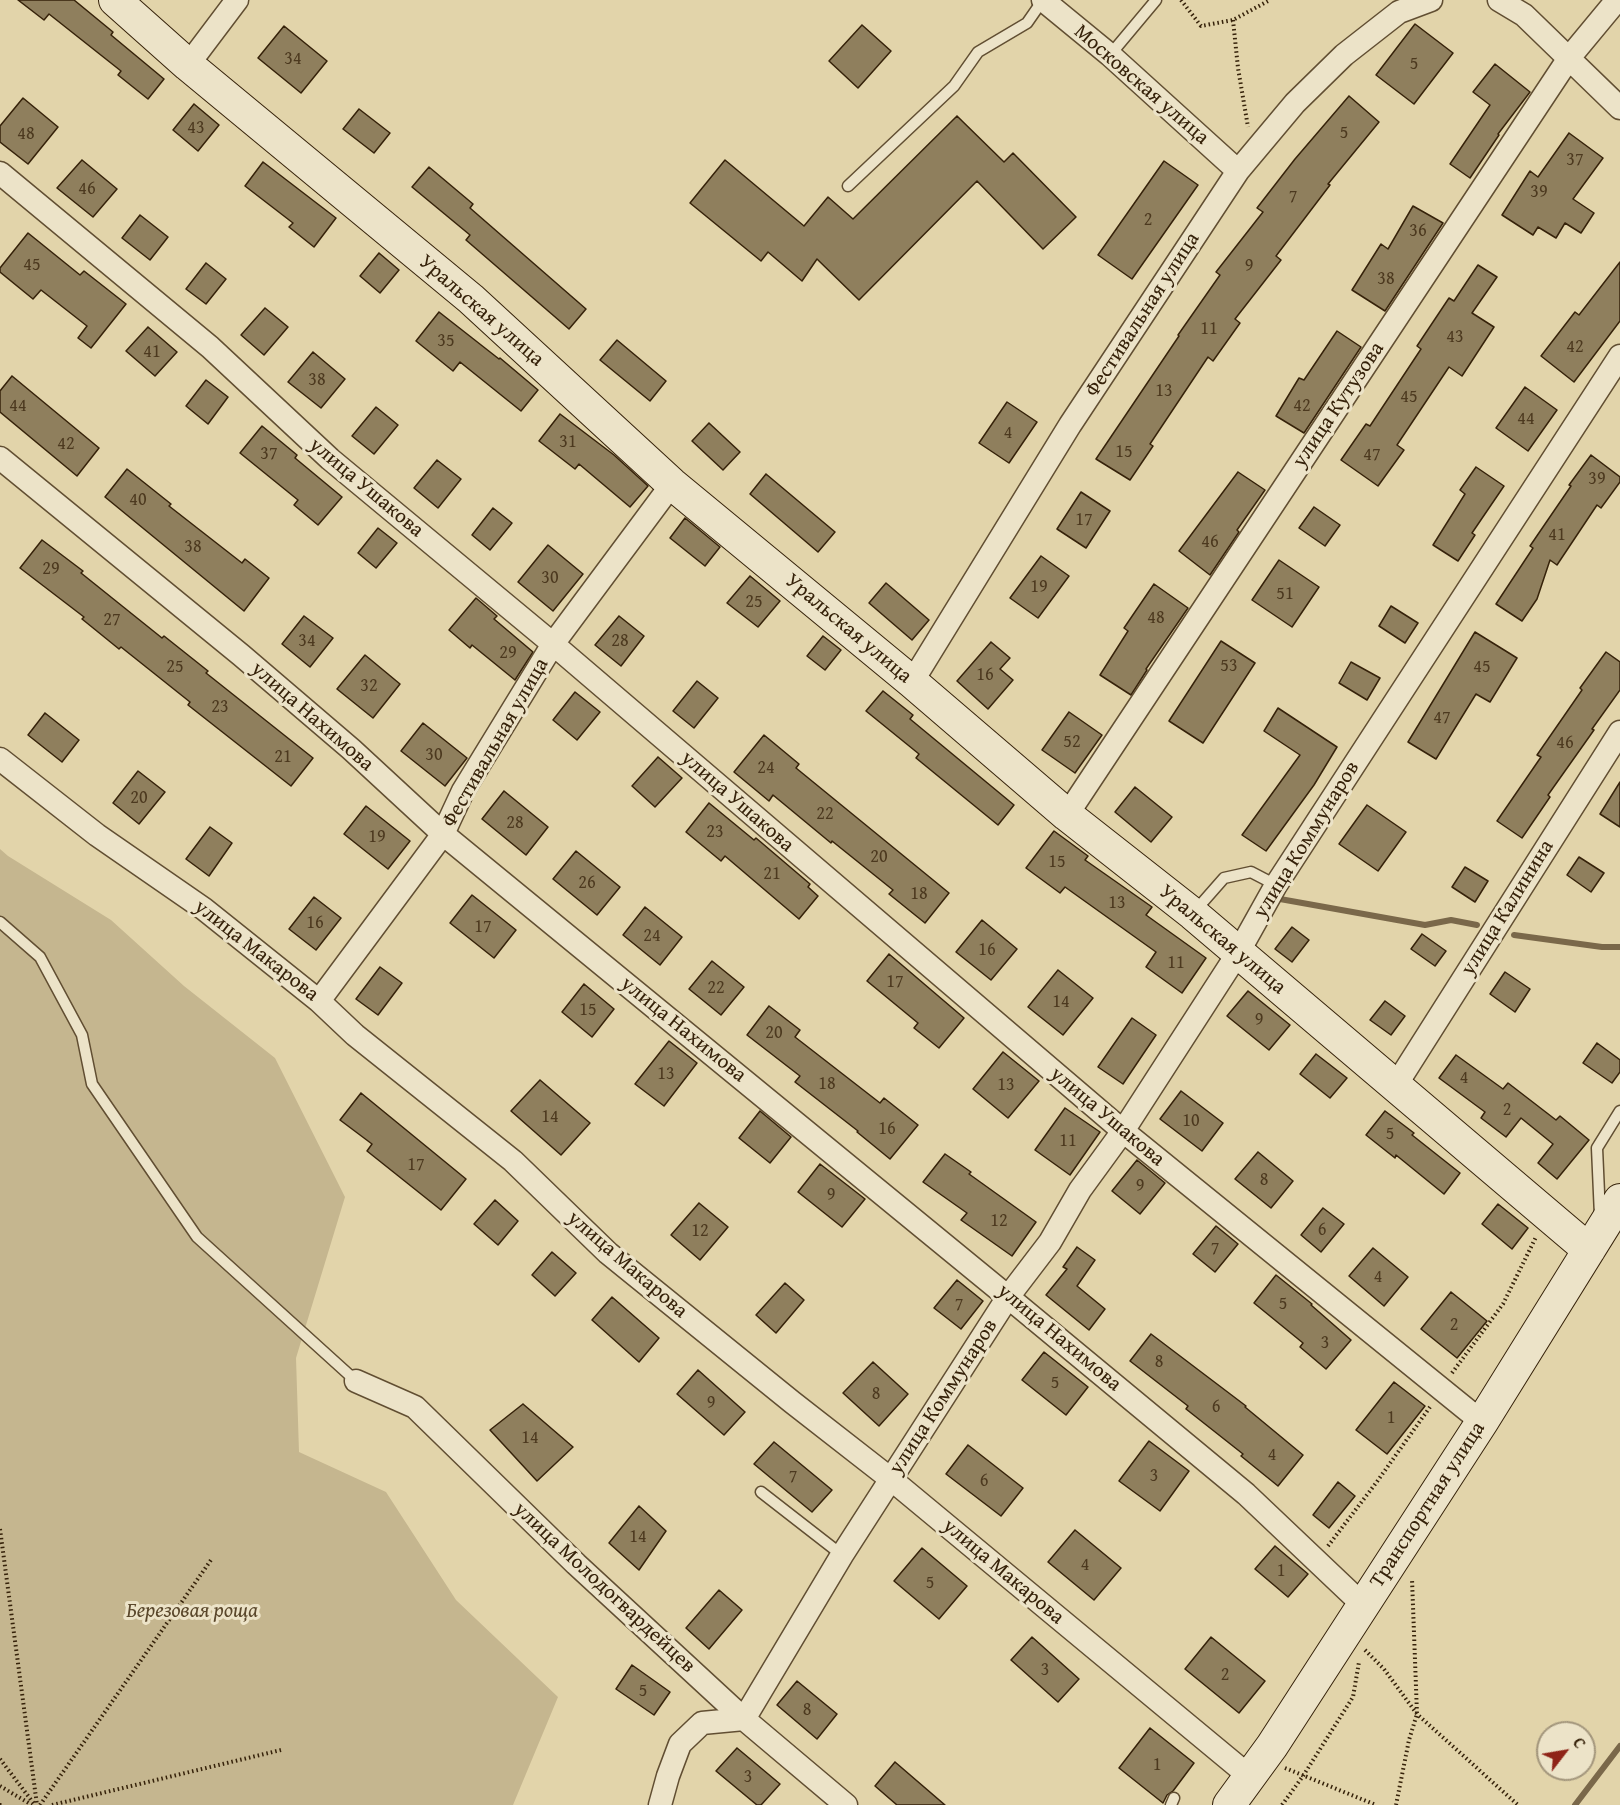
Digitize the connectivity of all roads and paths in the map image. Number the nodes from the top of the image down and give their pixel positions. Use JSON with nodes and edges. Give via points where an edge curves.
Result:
{"nodes":[{"id":1,"x":115,"y":0,"type":"edge"},
{"id":2,"x":237,"y":0,"type":"edge"},
{"id":3,"x":1043,"y":0,"type":"edge"},
{"id":4,"x":1156,"y":0,"type":"edge"},
{"id":5,"x":1181,"y":0,"type":"edge"},
{"id":6,"x":1270,"y":0,"type":"edge"},
{"id":7,"x":1431,"y":0,"type":"edge"},
{"id":8,"x":1499,"y":0,"type":"edge"},
{"id":9,"x":1617,"y":0,"type":"edge"},
{"id":10,"x":1233,"y":20,"type":"junction"},
{"id":11,"x":1110,"y":55,"type":"junction"},
{"id":12,"x":1569,"y":58,"type":"junction"},
{"id":13,"x":188,"y":65,"type":"junction"},
{"id":14,"x":1245,"y":106,"type":"dead end"},
{"id":15,"x":1620,"y":108,"type":"edge"},
{"id":16,"x":1257,"y":124,"type":"dead end"},
{"id":17,"x":1249,"y":133,"type":"dead end"},
{"id":18,"x":1238,"y":171,"type":"junction"},
{"id":19,"x":0,"y":173,"type":"edge"},
{"id":20,"x":848,"y":186,"type":"dead end"},
{"id":21,"x":1620,"y":356,"type":"edge"},
{"id":22,"x":0,"y":458,"type":"edge"},
{"id":23,"x":672,"y":484,"type":"junction"},
{"id":24,"x":553,"y":644,"type":"junction"},
{"id":25,"x":912,"y":682,"type":"junction"},
{"id":26,"x":1620,"y":732,"type":"edge"},
{"id":27,"x":0,"y":759,"type":"edge"},
{"id":28,"x":1067,"y":815,"type":"junction"},
{"id":29,"x":443,"y":834,"type":"junction"},
{"id":30,"x":1276,"y":885,"type":"junction"},
{"id":31,"x":1193,"y":914,"type":"junction"},
{"id":32,"x":0,"y":922,"type":"edge"},
{"id":33,"x":1238,"y":953,"type":"junction"},
{"id":34,"x":319,"y":1001,"type":"junction"},
{"id":35,"x":1396,"y":1085,"type":"junction"},
{"id":36,"x":1620,"y":1111,"type":"edge"},
{"id":37,"x":1123,"y":1131,"type":"junction"},
{"id":38,"x":1620,"y":1200,"type":"edge"},
{"id":39,"x":1595,"y":1240,"type":"junction"},
{"id":40,"x":1008,"y":1297,"type":"junction"},
{"id":41,"x":356,"y":1381,"type":"joint"},
{"id":42,"x":1482,"y":1422,"type":"junction"},
{"id":43,"x":892,"y":1480,"type":"junction"},
{"id":44,"x":761,"y":1492,"type":"dead end"},
{"id":45,"x":0,"y":1529,"type":"edge"},
{"id":46,"x":842,"y":1555,"type":"junction"},
{"id":47,"x":211,"y":1560,"type":"dead end"},
{"id":48,"x":1412,"y":1576,"type":"dead end"},
{"id":49,"x":1363,"y":1605,"type":"junction"},
{"id":50,"x":1417,"y":1714,"type":"junction"},
{"id":51,"x":744,"y":1719,"type":"junction"},
{"id":52,"x":281,"y":1750,"type":"dead end"},
{"id":53,"x":0,"y":1759,"type":"edge"},
{"id":54,"x":1281,"y":1766,"type":"dead end"},
{"id":55,"x":1249,"y":1776,"type":"junction"},
{"id":56,"x":1303,"y":1776,"type":"junction"},
{"id":57,"x":0,"y":1786,"type":"edge"},
{"id":58,"x":36,"y":1805,"type":"edge"},
{"id":59,"x":52,"y":1805,"type":"edge"},
{"id":60,"x":660,"y":1805,"type":"edge"},
{"id":61,"x":846,"y":1805,"type":"edge"},
{"id":62,"x":1229,"y":1805,"type":"edge"},
{"id":63,"x":1282,"y":1805,"type":"edge"},
{"id":64,"x":1376,"y":1805,"type":"edge"},
{"id":65,"x":1396,"y":1805,"type":"edge"},
{"id":66,"x":1518,"y":1805,"type":"edge"}],
"edges":[{"from":1,"to":13,"type":"street","name":"Уральская улица"},
{"from":2,"to":13,"type":"street"},
{"from":3,"to":11,"type":"street","name":"Московская улица"},
{"from":3,"to":20,"type":"lane","via":[[1027,23],[978,52],[954,86]]},
{"from":4,"to":11,"type":"lane"},
{"from":5,"to":10,"type":"path","via":[[1201,26]]},
{"from":6,"to":10,"type":"path"},
{"from":7,"to":18,"type":"street","name":"Фестивальная улица","via":[[1399,12],[1344,55],[1295,103]]},
{"from":8,"to":12,"type":"street","via":[[1524,15]]},
{"from":9,"to":12,"type":"street","name":"улица Кутузова"},
{"from":10,"to":14,"type":"path"},
{"from":11,"to":18,"type":"street","name":"Московская улица"},
{"from":12,"to":15,"type":"street"},
{"from":12,"to":28,"type":"street","name":"улица Кутузова"},
{"from":13,"to":23,"type":"street","name":"Уральская улица","via":[[471,299]]},
{"from":16,"to":17,"type":"path"},
{"from":18,"to":25,"type":"street","name":"Фестивальная улица","via":[[1070,425]]},
{"from":19,"to":24,"type":"street","name":"улица Ушакова","via":[[210,347],[330,459]]},
{"from":21,"to":30,"type":"street","name":"улица Коммунаров"},
{"from":22,"to":29,"type":"street","name":"улица Нахимова","via":[[241,655]]},
{"from":23,"to":24,"type":"street","name":"Фестивальная улица"},
{"from":23,"to":25,"type":"street","name":"Уральская улица"},
{"from":24,"to":29,"type":"street","name":"Фестивальная улица","via":[[463,790]]},
{"from":24,"to":37,"type":"street","name":"улица Ушакова"},
{"from":25,"to":28,"type":"street","name":"Уральская улица"},
{"from":26,"to":35,"type":"street","name":"улица Калинина"},
{"from":27,"to":34,"type":"street","name":"улица Макарова","via":[[204,909]]},
{"from":28,"to":31,"type":"street","name":"Уральская улица"},
{"from":29,"to":34,"type":"street","name":"Фестивальная улица"},
{"from":29,"to":40,"type":"street","name":"улица Нахимова"},
{"from":30,"to":31,"type":"lane","via":[[1251,872],[1224,878]]},
{"from":30,"to":33,"type":"street","name":"улица Коммунаров"},
{"from":31,"to":33,"type":"street","name":"Уральская улица"},
{"from":32,"to":41,"type":"lane","via":[[40,957],[82,1035],[92,1084],[197,1237]]},
{"from":33,"to":35,"type":"street","name":"Уральская улица"},
{"from":33,"to":37,"type":"street","name":"улица Коммунаров"},
{"from":34,"to":43,"type":"street","name":"улица Макарова","via":[[355,1035],[513,1161],[608,1253]]},
{"from":35,"to":39,"type":"street","name":"Уральская улица"},
{"from":36,"to":39,"type":"lane","via":[[1598,1148]]},
{"from":37,"to":40,"type":"street","name":"улица Коммунаров","via":[[1080,1190],[1050,1242]]},
{"from":37,"to":42,"type":"street","name":"улица Ушакова"},
{"from":38,"to":39,"type":"street","name":"Транспортная улица"},
{"from":39,"to":42,"type":"street","name":"Транспортная улица"},
{"from":40,"to":43,"type":"street","name":"улица Коммунаров"},
{"from":40,"to":49,"type":"street","name":"улица Нахимова","via":[[1246,1494]]},
{"from":41,"to":51,"type":"street","name":"улица Молодогвардейцев","via":[[415,1407],[576,1564]]},
{"from":42,"to":49,"type":"street","name":"Транспортная улица"},
{"from":43,"to":46,"type":"street","name":"улица Коммунаров"},
{"from":43,"to":55,"type":"street","name":"улица Макарова"},
{"from":44,"to":46,"type":"lane"},
{"from":45,"to":58,"type":"path"},
{"from":46,"to":51,"type":"street","name":"улица Коммунаров"},
{"from":47,"to":58,"type":"path"},
{"from":48,"to":50,"type":"path"},
{"from":49,"to":55,"type":"street","name":"Транспортная улица"},
{"from":50,"to":56,"type":"path","via":[[1362,1646],[1353,1697]]},
{"from":50,"to":65,"type":"path"},
{"from":50,"to":66,"type":"path"},
{"from":51,"to":60,"type":"street","via":[[702,1724],[680,1744]]},
{"from":51,"to":61,"type":"street","name":"улица Молодогвардейцев"},
{"from":52,"to":59,"type":"path"},
{"from":53,"to":58,"type":"path"},
{"from":54,"to":56,"type":"path"},
{"from":55,"to":62,"type":"street","name":"Транспортная улица"},
{"from":56,"to":63,"type":"path"},
{"from":56,"to":64,"type":"path"},
{"from":57,"to":58,"type":"path"}]}
